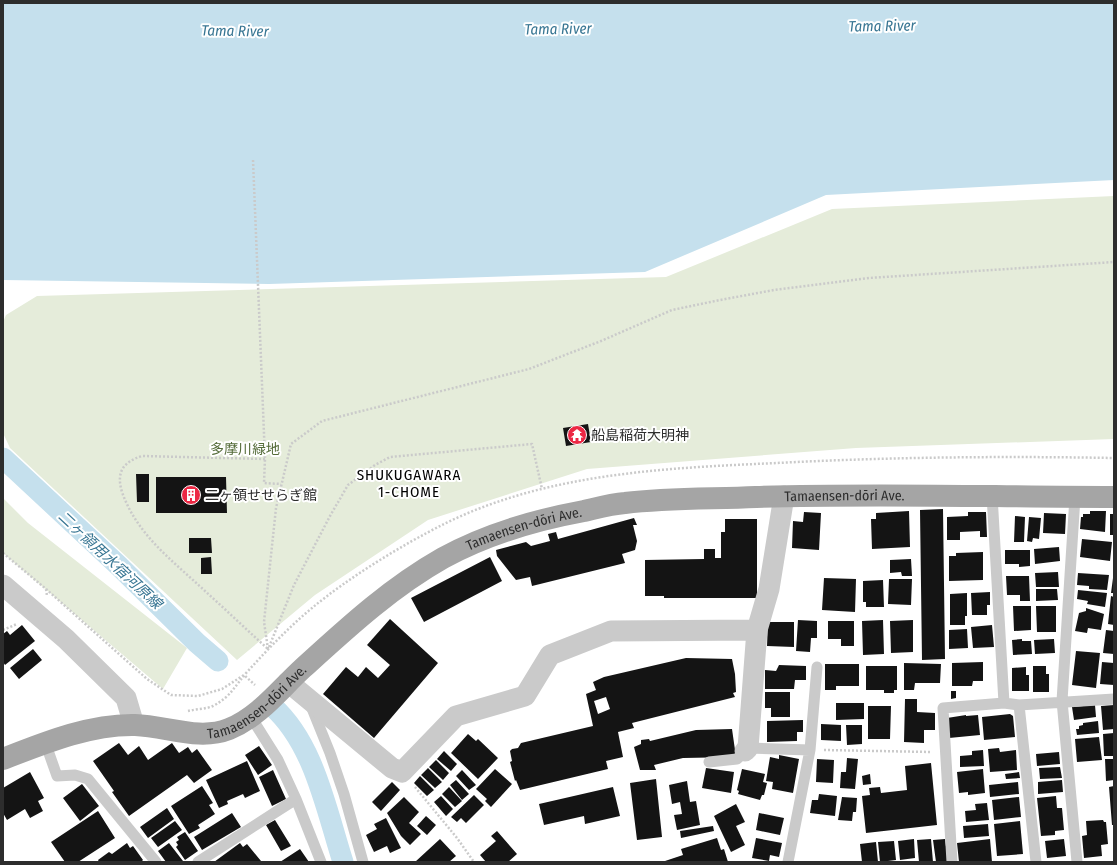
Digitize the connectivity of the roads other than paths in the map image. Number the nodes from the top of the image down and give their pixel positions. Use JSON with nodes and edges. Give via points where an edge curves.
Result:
{"nodes":[{"id":1,"x":992,"y":495,"type":"junction"},
{"id":2,"x":784,"y":496,"type":"junction"},
{"id":3,"x":1075,"y":497,"type":"junction"},
{"id":4,"x":1114,"y":497,"type":"edge"},
{"id":5,"x":3,"y":585,"type":"edge"},
{"id":6,"x":757,"y":630,"type":"junction"},
{"id":7,"x":817,"y":667,"type":"dead end"},
{"id":8,"x":288,"y":682,"type":"junction"},
{"id":9,"x":307,"y":698,"type":"junction"},
{"id":10,"x":1114,"y":699,"type":"edge"},
{"id":11,"x":1062,"y":701,"type":"junction"},
{"id":12,"x":1004,"y":703,"type":"junction"},
{"id":13,"x":1019,"y":705,"type":"junction"},
{"id":14,"x":251,"y":717,"type":"junction"},
{"id":15,"x":134,"y":725,"type":"junction"},
{"id":16,"x":45,"y":742,"type":"junction"},
{"id":17,"x":746,"y":750,"type":"junction"},
{"id":18,"x":810,"y":750,"type":"junction"},
{"id":19,"x":3,"y":759,"type":"edge"},
{"id":20,"x":709,"y":762,"type":"dead end"},
{"id":21,"x":296,"y":799,"type":"junction"},
{"id":22,"x":156,"y":862,"type":"edge"},
{"id":23,"x":198,"y":862,"type":"edge"},
{"id":24,"x":320,"y":862,"type":"edge"},
{"id":25,"x":363,"y":862,"type":"edge"},
{"id":26,"x":788,"y":862,"type":"edge"},
{"id":27,"x":952,"y":862,"type":"edge"},
{"id":28,"x":1036,"y":862,"type":"edge"},
{"id":29,"x":1077,"y":862,"type":"edge"}],
"edges":[{"from":1,"to":2,"type":"main road","name":"Tamaensen-dōri Ave."},
{"from":1,"to":3,"type":"main road","name":"Tamaensen-dōri Ave."},
{"from":1,"to":12,"type":"lane"},
{"from":2,"to":6,"type":"street","via":[[769,589]]},
{"from":2,"to":8,"type":"main road","name":"Tamaensen-dōri Ave.","via":[[624,503],[541,519],[486,537],[444,558],[395,589],[355,621]]},
{"from":3,"to":4,"type":"main road","name":"Tamaensen-dōri Ave."},
{"from":3,"to":11,"type":"lane"},
{"from":5,"to":15,"type":"street","via":[[66,640],[126,698]]},
{"from":6,"to":9,"type":"street","via":[[611,631],[550,655],[525,696],[456,716],[402,772],[392,768]]},
{"from":6,"to":17,"type":"street"},
{"from":7,"to":18,"type":"lane"},
{"from":8,"to":9,"type":"street"},
{"from":8,"to":14,"type":"main road","name":"Tamaensen-dōri Ave."},
{"from":9,"to":25,"type":"lane","via":[[330,753]]},
{"from":10,"to":11,"type":"lane"},
{"from":11,"to":13,"type":"lane"},
{"from":11,"to":29,"type":"lane"},
{"from":12,"to":13,"type":"lane"},
{"from":12,"to":27,"type":"lane","via":[[943,708]]},
{"from":13,"to":28,"type":"lane"},
{"from":14,"to":15,"type":"main road","name":"Tamaensen-dōri Ave.","via":[[227,730],[210,733],[189,733]]},
{"from":14,"to":21,"type":"lane","via":[[278,760]]},
{"from":15,"to":16,"type":"main road","name":"Tamaensen-dōri Ave.","via":[[94,730]]},
{"from":16,"to":19,"type":"main road","name":"Tamaensen-dōri Ave."},
{"from":16,"to":22,"type":"lane","via":[[57,776],[75,775],[88,780]]},
{"from":17,"to":18,"type":"lane"},
{"from":17,"to":20,"type":"lane","via":[[737,759]]},
{"from":18,"to":26,"type":"lane"},
{"from":21,"to":23,"type":"lane"},
{"from":21,"to":24,"type":"lane"}]}
